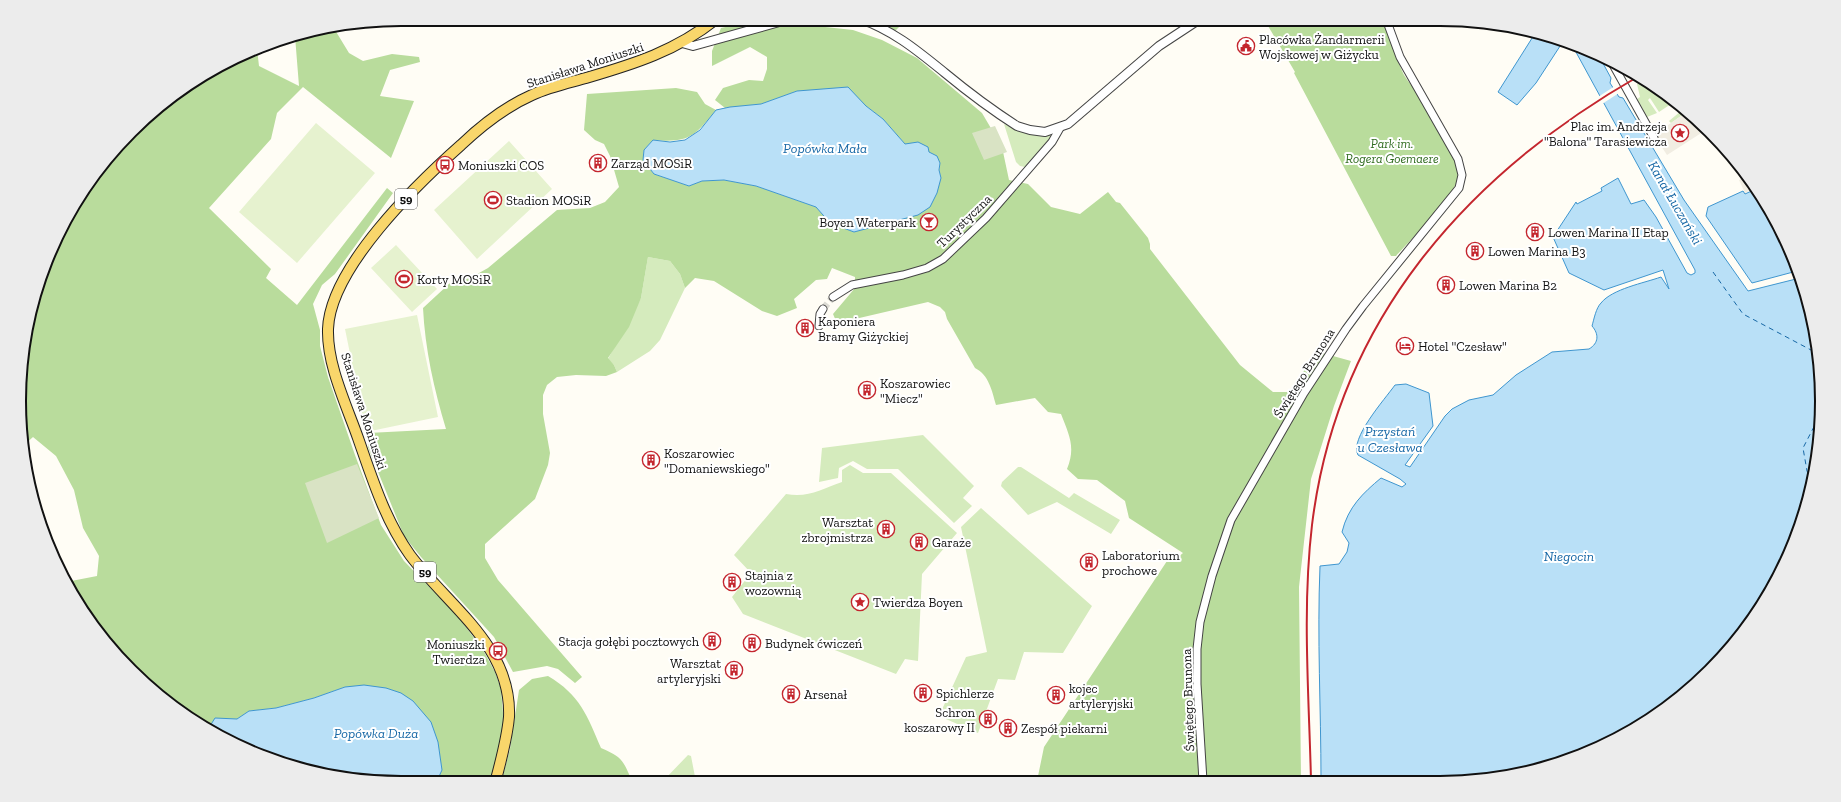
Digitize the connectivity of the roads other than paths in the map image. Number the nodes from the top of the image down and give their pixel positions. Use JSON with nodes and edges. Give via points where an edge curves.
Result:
{"nodes":[{"id":1,"x":706,"y":26,"type":"edge"},
{"id":2,"x":765,"y":26,"type":"edge"},
{"id":3,"x":876,"y":26,"type":"edge"},
{"id":4,"x":1189,"y":26,"type":"edge"},
{"id":5,"x":1389,"y":26,"type":"edge"},
{"id":6,"x":682,"y":43,"type":"junction"},
{"id":7,"x":1616,"y":70,"type":"edge"},
{"id":8,"x":1060,"y":128,"type":"junction"},
{"id":9,"x":1654,"y":138,"type":"dead end"},
{"id":10,"x":833,"y":297,"type":"tunnel mouth"},
{"id":11,"x":823,"y":309,"type":"tunnel mouth"},
{"id":12,"x":818,"y":326,"type":"dead end"},
{"id":13,"x":497,"y":776,"type":"edge"},
{"id":14,"x":1203,"y":776,"type":"edge"}],
"edges":[{"from":1,"to":6,"type":"main road","number":"59"},
{"from":2,"to":6,"type":"street","name":"Stanisława Moniuszki","via":[[692,46]]},
{"from":3,"to":8,"type":"street","via":[[913,48],[1017,126],[1038,132]]},
{"from":4,"to":8,"type":"street","via":[[1158,46],[1068,124]]},
{"from":5,"to":14,"type":"street","name":"Świętego Brunona","via":[[1400,57],[1458,159],[1462,175],[1461,184],[1346,329],[1304,393],[1231,520],[1212,576],[1200,622],[1197,649]]},
{"from":6,"to":13,"type":"main road","name":"Stanisława Moniuszki","number":"59","via":[[638,62],[533,94],[486,123],[444,160],[392,214],[352,266],[341,283],[334,301],[328,329],[333,363],[386,514],[411,557],[480,634],[502,675],[509,703],[504,748]]},
{"from":7,"to":9,"type":"street"},
{"from":8,"to":10,"type":"street","name":"Turystyczna","via":[[1052,142],[986,218],[942,258],[927,268],[852,285]]},
{"from":11,"to":12,"type":"street"}]}
